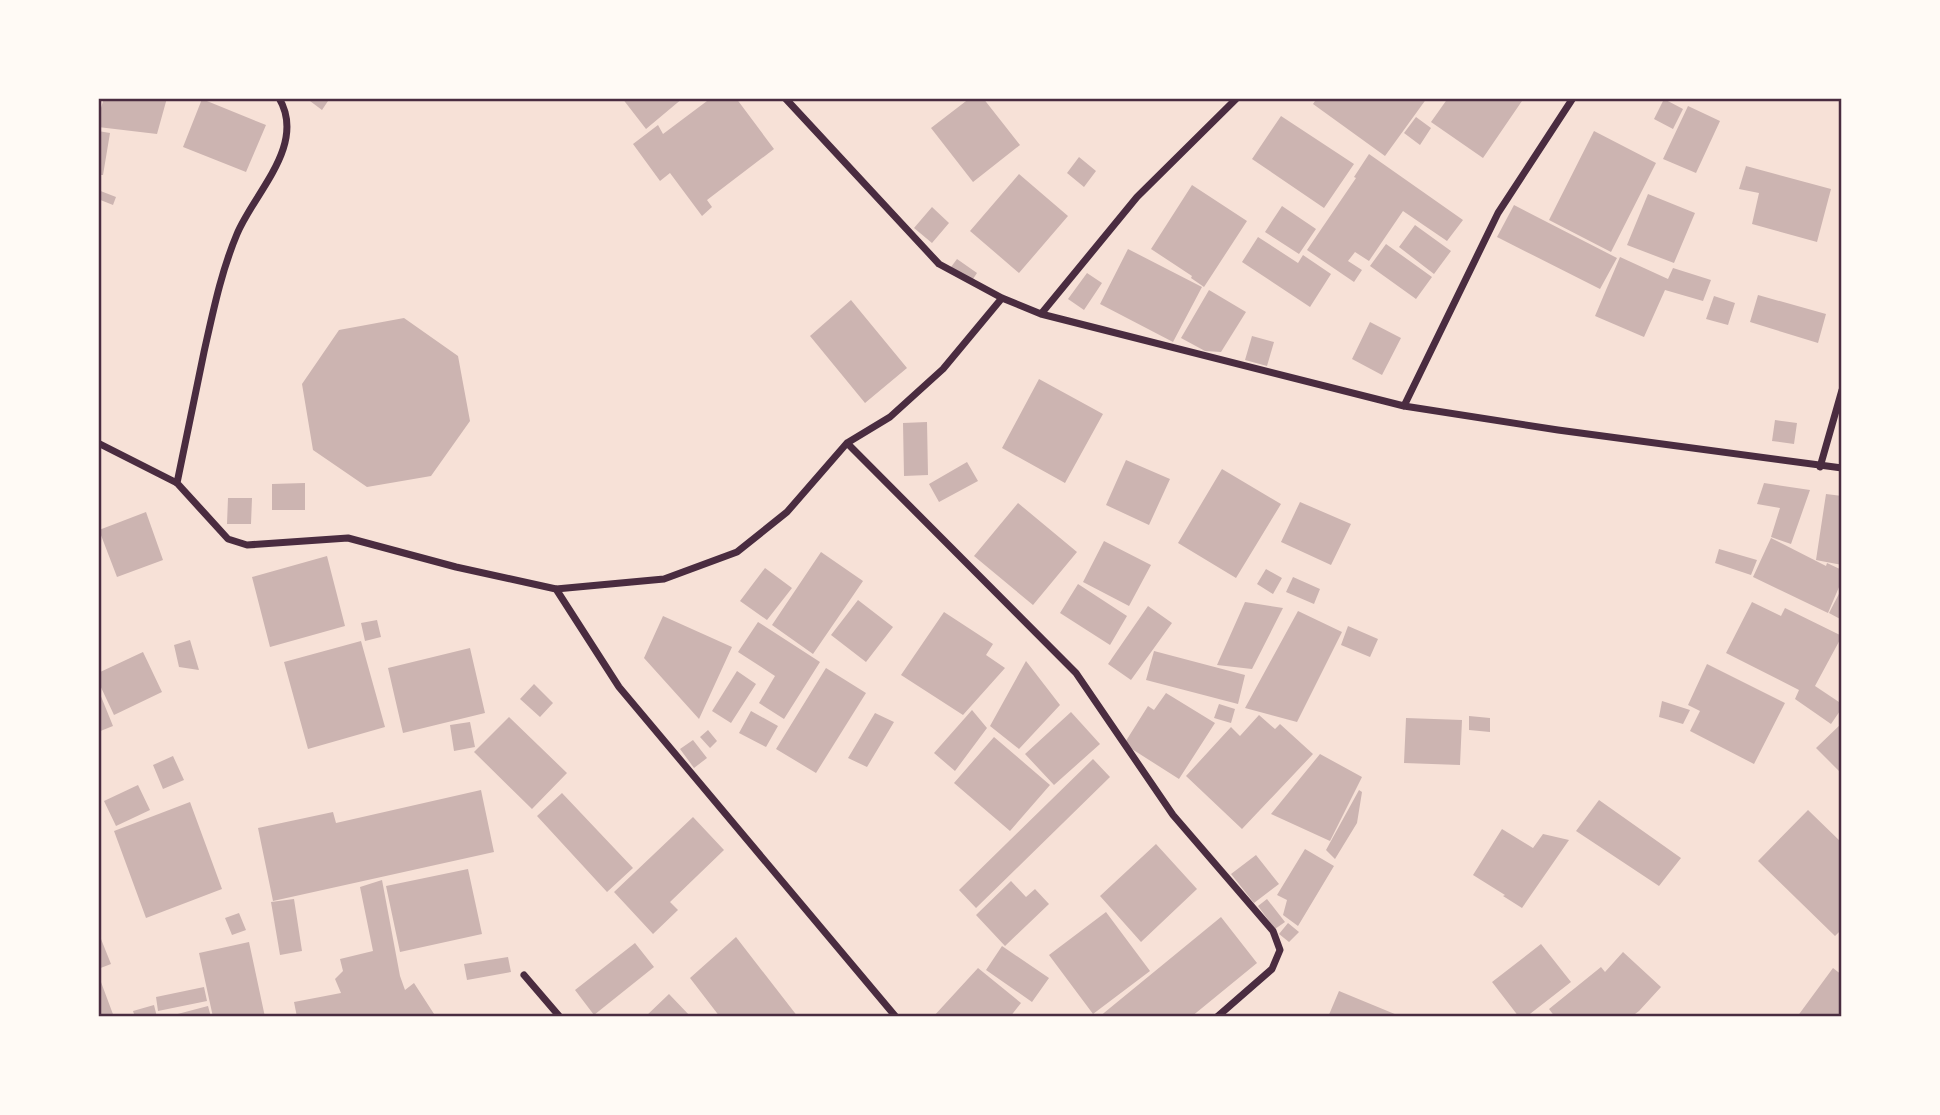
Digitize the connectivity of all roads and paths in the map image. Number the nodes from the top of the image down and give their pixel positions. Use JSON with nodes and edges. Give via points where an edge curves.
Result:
{"nodes":[{"id":1,"x":279,"y":98,"type":"edge"},
{"id":2,"x":785,"y":98,"type":"edge"},
{"id":3,"x":1237,"y":98,"type":"edge"},
{"id":4,"x":1573,"y":98,"type":"edge"},
{"id":5,"x":1002,"y":298,"type":"junction"},
{"id":6,"x":1041,"y":314,"type":"junction"},
{"id":7,"x":1842,"y":390,"type":"edge"},
{"id":8,"x":1404,"y":406,"type":"junction"},
{"id":9,"x":98,"y":443,"type":"edge"},
{"id":10,"x":847,"y":443,"type":"junction"},
{"id":11,"x":1820,"y":467,"type":"junction"},
{"id":12,"x":1842,"y":468,"type":"edge"},
{"id":13,"x":177,"y":483,"type":"junction"},
{"id":14,"x":556,"y":589,"type":"junction"},
{"id":15,"x":524,"y":975,"type":"dead end"},
{"id":16,"x":560,"y":1017,"type":"edge"},
{"id":17,"x":896,"y":1017,"type":"edge"},
{"id":18,"x":1217,"y":1017,"type":"edge"}],
"edges":[{"from":1,"to":13,"type":"street","via":[[287,131],[277,164],[237,232],[218,288]]},
{"from":2,"to":5,"type":"street","via":[[939,264]]},
{"from":3,"to":6,"type":"street","via":[[1137,197]]},
{"from":4,"to":8,"type":"street","via":[[1498,213]]},
{"from":5,"to":6,"type":"street"},
{"from":5,"to":10,"type":"street","via":[[943,369],[890,417]]},
{"from":6,"to":8,"type":"street"},
{"from":7,"to":11,"type":"street"},
{"from":8,"to":11,"type":"street"},
{"from":9,"to":13,"type":"street"},
{"from":10,"to":14,"type":"street","via":[[788,512],[737,552],[664,579]]},
{"from":10,"to":18,"type":"street","via":[[1076,673],[1173,815],[1273,931],[1280,950],[1272,969]]},
{"from":11,"to":12,"type":"street"},
{"from":13,"to":14,"type":"street","via":[[228,539],[247,545],[348,538]]},
{"from":14,"to":17,"type":"street","via":[[619,687]]},
{"from":15,"to":16,"type":"street"}]}
